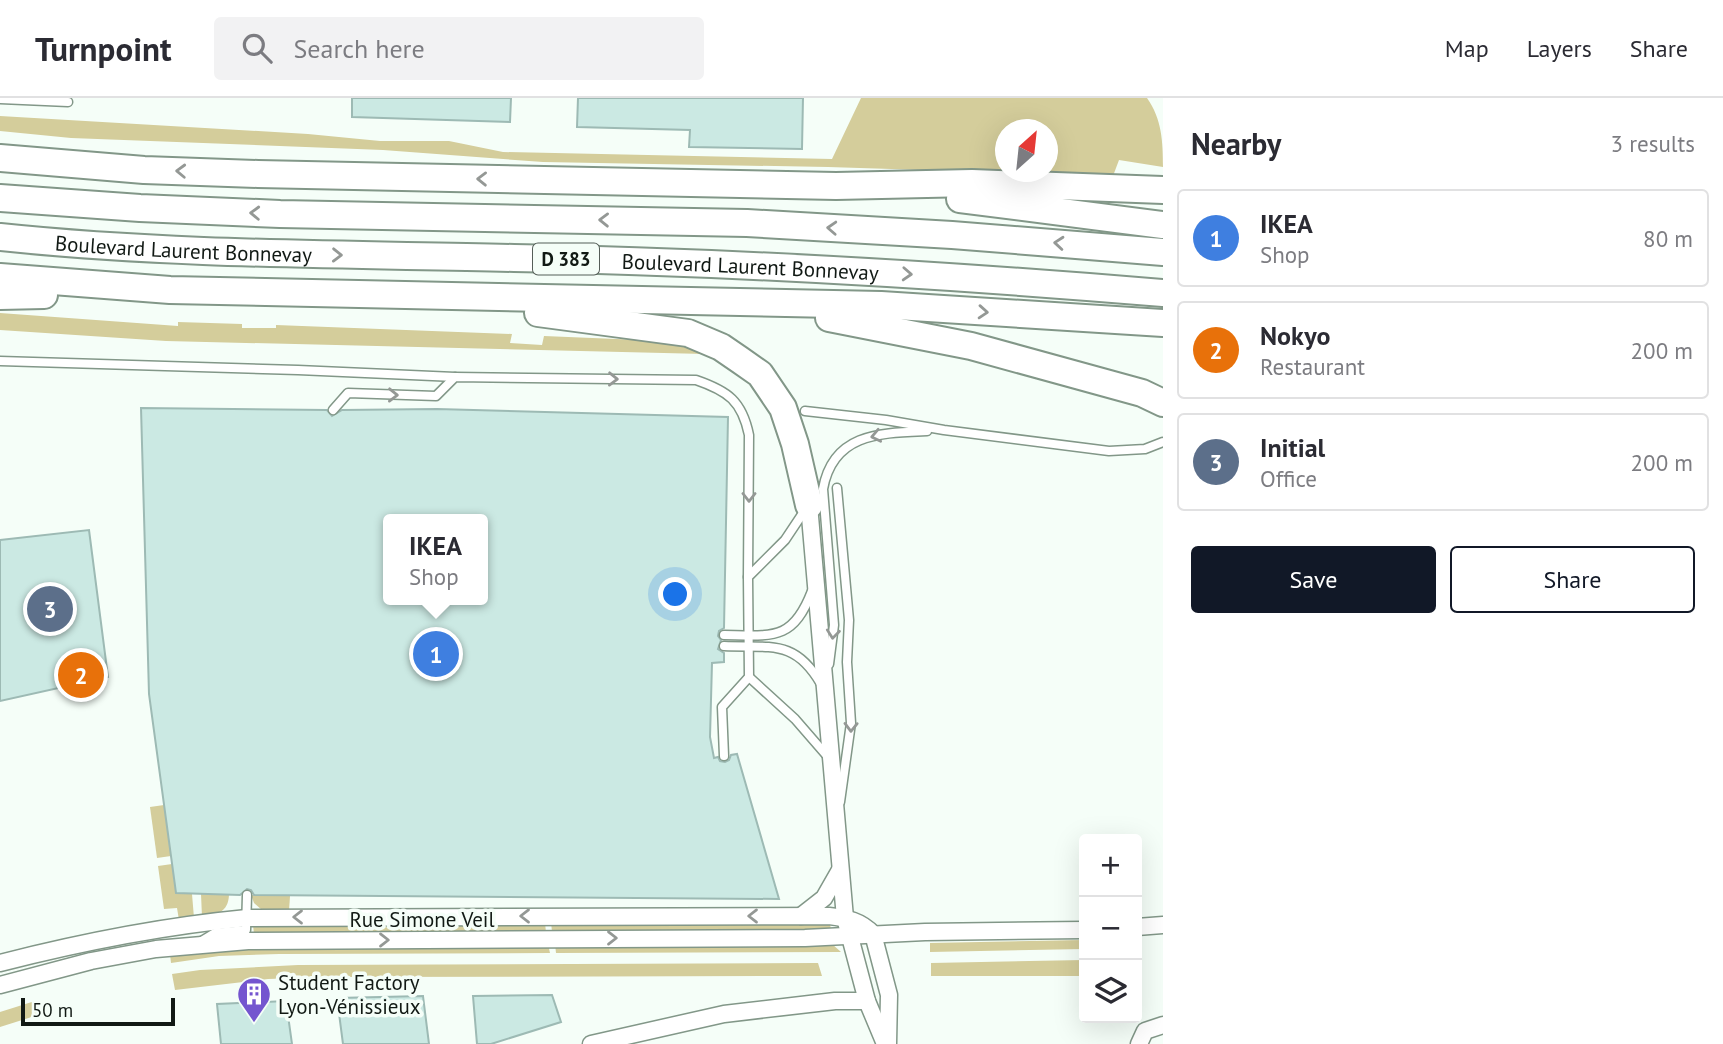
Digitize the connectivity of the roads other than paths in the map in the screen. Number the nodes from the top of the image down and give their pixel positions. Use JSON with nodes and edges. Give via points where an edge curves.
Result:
{"nodes":[{"id":1,"x":0,"y":99,"type":"edge"},
{"id":2,"x":68,"y":102,"type":"dead end"},
{"id":3,"x":0,"y":145,"type":"edge"},
{"id":4,"x":0,"y":158,"type":"edge"},
{"id":5,"x":144,"y":170,"type":"junction"},
{"id":6,"x":836,"y":186,"type":"junction"},
{"id":7,"x":1163,"y":190,"type":"edge"},
{"id":8,"x":0,"y":198,"type":"edge"},
{"id":9,"x":1163,"y":225,"type":"edge"},
{"id":10,"x":0,"y":237,"type":"edge"},
{"id":11,"x":1163,"y":252,"type":"edge"},
{"id":12,"x":0,"y":277,"type":"edge"},
{"id":13,"x":170,"y":290,"type":"junction"},
{"id":14,"x":1163,"y":293,"type":"edge"},
{"id":15,"x":405,"y":295,"type":"junction"},
{"id":16,"x":0,"y":296,"type":"edge"},
{"id":17,"x":719,"y":303,"type":"junction"},
{"id":18,"x":1153,"y":322,"type":"edge"},
{"id":19,"x":0,"y":361,"type":"edge"},
{"id":20,"x":1075,"y":375,"type":"junction"},
{"id":21,"x":454,"y":377,"type":"junction"},
{"id":22,"x":1163,"y":403,"type":"edge"},
{"id":23,"x":333,"y":410,"type":"dead end"},
{"id":24,"x":805,"y":411,"type":"dead end"},
{"id":25,"x":1163,"y":417,"type":"edge"},
{"id":26,"x":944,"y":430,"type":"junction"},
{"id":27,"x":1163,"y":442,"type":"edge"},
{"id":28,"x":837,"y":488,"type":"dead end"},
{"id":29,"x":809,"y":505,"type":"junction"},
{"id":30,"x":748,"y":577,"type":"junction"},
{"id":31,"x":816,"y":582,"type":"junction"},
{"id":32,"x":724,"y":635,"type":"dead end"},
{"id":33,"x":747,"y":635,"type":"junction"},
{"id":34,"x":724,"y":646,"type":"dead end"},
{"id":35,"x":747,"y":647,"type":"junction"},
{"id":36,"x":749,"y":677,"type":"junction"},
{"id":37,"x":825,"y":690,"type":"junction"},
{"id":38,"x":724,"y":756,"type":"dead end"},
{"id":39,"x":831,"y":760,"type":"junction"},
{"id":40,"x":837,"y":823,"type":"junction"},
{"id":41,"x":841,"y":868,"type":"junction"},
{"id":42,"x":247,"y":895,"type":"dead end"},
{"id":43,"x":801,"y":916,"type":"junction"},
{"id":44,"x":247,"y":918,"type":"junction"},
{"id":45,"x":845,"y":918,"type":"junction"},
{"id":46,"x":1163,"y":925,"type":"edge"},
{"id":47,"x":1142,"y":927,"type":"edge"},
{"id":48,"x":1079,"y":930,"type":"edge"},
{"id":49,"x":873,"y":934,"type":"junction"},
{"id":50,"x":848,"y":936,"type":"junction"},
{"id":51,"x":195,"y":945,"type":"junction"},
{"id":52,"x":0,"y":963,"type":"edge"},
{"id":53,"x":0,"y":985,"type":"edge"},
{"id":54,"x":867,"y":1001,"type":"junction"},
{"id":55,"x":1163,"y":1026,"type":"edge"},
{"id":56,"x":591,"y":1044,"type":"edge"},
{"id":57,"x":887,"y":1044,"type":"edge"},
{"id":58,"x":1139,"y":1044,"type":"edge"}],
"edges":[{"from":1,"to":2,"type":"lane"},
{"from":3,"to":5,"type":"highway"},
{"from":4,"to":5,"type":"highway"},
{"from":6,"to":5,"type":"highway","one_way":true},
{"from":6,"to":7,"type":"highway","via":[[972,183]]},
{"from":6,"to":9,"type":"highway"},
{"from":11,"to":8,"type":"highway","name":"Boulevard Laurent Bonnevay","number":"D 383","one_way":true,"via":[[747,223],[280,214]]},
{"from":10,"to":14,"type":"highway","name":"Boulevard Laurent Bonnevay","number":"D 383","one_way":true,"via":[[281,254],[740,265]]},
{"from":12,"to":13,"type":"highway"},
{"from":13,"to":15,"type":"highway"},
{"from":13,"to":16,"type":"highway"},
{"from":15,"to":17,"type":"highway"},
{"from":15,"to":29,"type":"highway","via":[[670,329],[721,347],[760,374],[774,392],[790,426]]},
{"from":17,"to":18,"type":"highway","one_way":true,"via":[[881,305]]},
{"from":17,"to":20,"type":"highway","via":[[856,322],[971,346]]},
{"from":19,"to":21,"type":"lane"},
{"from":20,"to":22,"type":"highway"},
{"from":20,"to":25,"type":"highway"},
{"from":23,"to":21,"type":"lane","one_way":true,"via":[[348,393],[436,396]]},
{"from":21,"to":30,"type":"lane","one_way":true,"via":[[696,380],[718,387],[745,415]]},
{"from":24,"to":26,"type":"lane"},
{"from":26,"to":27,"type":"lane","via":[[1109,451],[1145,449]]},
{"from":26,"to":37,"type":"lane","one_way":true,"via":[[897,432],[856,441],[833,460],[825,476],[834,625]]},
{"from":28,"to":40,"type":"lane","one_way":true,"via":[[849,620],[852,723]]},
{"from":29,"to":30,"type":"lane","via":[[785,540]]},
{"from":29,"to":31,"type":"street"},
{"from":30,"to":33,"type":"lane"},
{"from":31,"to":33,"type":"lane","via":[[796,623],[785,631]]},
{"from":31,"to":37,"type":"street"},
{"from":32,"to":33,"type":"lane"},
{"from":33,"to":35,"type":"lane"},
{"from":34,"to":35,"type":"lane"},
{"from":35,"to":36,"type":"lane"},
{"from":35,"to":37,"type":"lane","via":[[792,652],[803,658]]},
{"from":36,"to":38,"type":"lane","via":[[722,707]]},
{"from":36,"to":39,"type":"lane"},
{"from":37,"to":39,"type":"street"},
{"from":39,"to":40,"type":"street"},
{"from":40,"to":41,"type":"street"},
{"from":41,"to":43,"type":"street","via":[[824,898]]},
{"from":41,"to":45,"type":"street"},
{"from":42,"to":44,"type":"lane"},
{"from":43,"to":44,"type":"street","name":"Rue Simone Veil","one_way":true},
{"from":43,"to":45,"type":"street","name":"Rue Simone Veil"},
{"from":44,"to":51,"type":"lane","via":[[244,932],[215,933]]},
{"from":44,"to":52,"type":"street","name":"Rue Simone Veil","via":[[152,929]]},
{"from":45,"to":49,"type":"street","name":"Rue Simone Veil"},
{"from":45,"to":50,"type":"street"},
{"from":46,"to":47,"type":"street"},
{"from":48,"to":49,"type":"street","name":"Rue Simone Veil"},
{"from":49,"to":50,"type":"street","name":"Rue Simone Veil"},
{"from":49,"to":57,"type":"street","via":[[889,995]]},
{"from":51,"to":50,"type":"street","name":"Rue Simone Veil","one_way":true},
{"from":50,"to":54,"type":"street"},
{"from":51,"to":53,"type":"street","name":"Rue Simone Veil","via":[[91,961]]},
{"from":54,"to":56,"type":"street","via":[[724,1014]]},
{"from":54,"to":57,"type":"street"},
{"from":55,"to":58,"type":"street","via":[[1145,1031]]}]}
